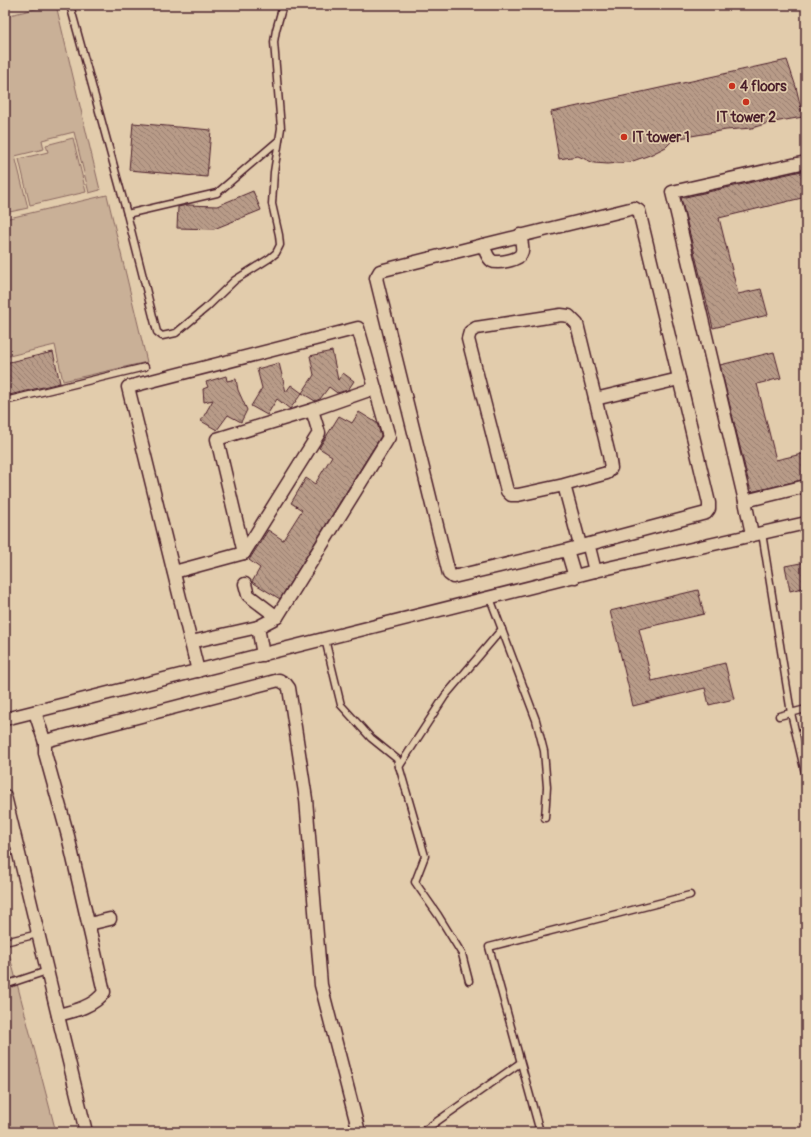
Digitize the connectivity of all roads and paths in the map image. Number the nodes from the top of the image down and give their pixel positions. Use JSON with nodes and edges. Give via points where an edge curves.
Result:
{"nodes":[{"id":1,"x":70,"y":5,"type":"edge"},
{"id":2,"x":283,"y":5,"type":"edge"},
{"id":3,"x":279,"y":140,"type":"junction"},
{"id":4,"x":806,"y":162,"type":"edge"},
{"id":5,"x":127,"y":214,"type":"junction"},
{"id":6,"x":520,"y":235,"type":"junction"},
{"id":7,"x":483,"y":245,"type":"junction"},
{"id":8,"x":145,"y":367,"type":"dead end"},
{"id":9,"x":679,"y":379,"type":"junction"},
{"id":10,"x":375,"y":388,"type":"junction"},
{"id":11,"x":595,"y":398,"type":"junction"},
{"id":12,"x":5,"y":401,"type":"edge"},
{"id":13,"x":312,"y":410,"type":"junction"},
{"id":14,"x":564,"y":485,"type":"junction"},
{"id":15,"x":806,"y":486,"type":"edge"},
{"id":16,"x":745,"y":501,"type":"junction"},
{"id":17,"x":806,"y":522,"type":"edge"},
{"id":18,"x":757,"y":534,"type":"junction"},
{"id":19,"x":586,"y":547,"type":"junction"},
{"id":20,"x":567,"y":550,"type":"junction"},
{"id":21,"x":244,"y":553,"type":"junction"},
{"id":22,"x":174,"y":572,"type":"junction"},
{"id":23,"x":595,"y":572,"type":"junction"},
{"id":24,"x":575,"y":577,"type":"junction"},
{"id":25,"x":245,"y":584,"type":"dead end"},
{"id":26,"x":490,"y":598,"type":"junction"},
{"id":27,"x":277,"y":617,"type":"junction"},
{"id":28,"x":258,"y":627,"type":"junction"},
{"id":29,"x":502,"y":629,"type":"junction"},
{"id":30,"x":325,"y":639,"type":"junction"},
{"id":31,"x":191,"y":642,"type":"junction"},
{"id":32,"x":263,"y":655,"type":"junction"},
{"id":33,"x":198,"y":671,"type":"junction"},
{"id":34,"x":806,"y":709,"type":"edge"},
{"id":35,"x":35,"y":712,"type":"junction"},
{"id":36,"x":791,"y":713,"type":"junction"},
{"id":37,"x":779,"y":716,"type":"dead end"},
{"id":38,"x":5,"y":719,"type":"edge"},
{"id":39,"x":45,"y":743,"type":"junction"},
{"id":40,"x":399,"y":767,"type":"junction"},
{"id":41,"x":806,"y":777,"type":"edge"},
{"id":42,"x":5,"y":796,"type":"edge"},
{"id":43,"x":545,"y":818,"type":"dead end"},
{"id":44,"x":690,"y":895,"type":"dead end"},
{"id":45,"x":110,"y":919,"type":"dead end"},
{"id":46,"x":89,"y":924,"type":"junction"},
{"id":47,"x":38,"y":934,"type":"junction"},
{"id":48,"x":5,"y":942,"type":"edge"},
{"id":49,"x":47,"y":971,"type":"junction"},
{"id":50,"x":469,"y":981,"type":"dead end"},
{"id":51,"x":5,"y":985,"type":"edge"},
{"id":52,"x":58,"y":1015,"type":"junction"},
{"id":53,"x":520,"y":1063,"type":"junction"},
{"id":54,"x":86,"y":1132,"type":"edge"},
{"id":55,"x":359,"y":1132,"type":"edge"},
{"id":56,"x":422,"y":1132,"type":"edge"},
{"id":57,"x":540,"y":1132,"type":"edge"}],
"edges":[{"from":1,"to":5,"type":"lane"},
{"from":2,"to":3,"type":"lane","via":[[274,42],[281,121]]},
{"from":3,"to":5,"type":"lane","via":[[217,193]]},
{"from":3,"to":5,"type":"lane","via":[[272,204],[280,235],[280,245],[276,253],[235,280],[176,333],[162,336],[157,332]]},
{"from":4,"to":16,"type":"street","via":[[672,192]]},
{"from":6,"to":7,"type":"street"},
{"from":6,"to":7,"type":"street","via":[[522,253],[513,260],[493,262]]},
{"from":6,"to":9,"type":"street","via":[[631,208],[638,210]]},
{"from":7,"to":20,"type":"street","via":[[380,271],[376,278],[449,574],[453,577]]},
{"from":8,"to":12,"type":"lane"},
{"from":9,"to":11,"type":"street"},
{"from":9,"to":19,"type":"street","via":[[709,503],[708,511]]},
{"from":10,"to":13,"type":"street"},
{"from":10,"to":22,"type":"street","via":[[358,328],[128,387]]},
{"from":10,"to":27,"type":"street","via":[[389,436]]},
{"from":11,"to":14,"type":"street","via":[[611,468],[607,473]]},
{"from":11,"to":14,"type":"street","via":[[577,324],[569,316],[561,315],[476,328],[470,332],[468,340],[507,491],[511,495],[518,495]]},
{"from":13,"to":21,"type":"street","via":[[319,433]]},
{"from":13,"to":21,"type":"street","via":[[216,439]]},
{"from":14,"to":19,"type":"street"},
{"from":15,"to":16,"type":"street"},
{"from":16,"to":18,"type":"street"},
{"from":17,"to":18,"type":"street"},
{"from":18,"to":23,"type":"street"},
{"from":18,"to":36,"type":"lane"},
{"from":19,"to":20,"type":"street"},
{"from":19,"to":23,"type":"street"},
{"from":20,"to":24,"type":"street"},
{"from":21,"to":22,"type":"street"},
{"from":22,"to":31,"type":"street"},
{"from":23,"to":24,"type":"street"},
{"from":24,"to":26,"type":"street"},
{"from":25,"to":27,"type":"street","via":[[248,595]]},
{"from":26,"to":29,"type":"lane"},
{"from":26,"to":30,"type":"street"},
{"from":27,"to":28,"type":"street"},
{"from":28,"to":31,"type":"street"},
{"from":28,"to":32,"type":"street"},
{"from":29,"to":40,"type":"lane","via":[[445,696]]},
{"from":29,"to":43,"type":"lane","via":[[536,720],[544,751],[548,787]]},
{"from":30,"to":32,"type":"street"},
{"from":30,"to":40,"type":"lane","via":[[341,705],[371,738],[396,759]]},
{"from":31,"to":33,"type":"street"},
{"from":32,"to":33,"type":"street"},
{"from":33,"to":35,"type":"street"},
{"from":34,"to":36,"type":"lane"},
{"from":35,"to":38,"type":"street"},
{"from":35,"to":39,"type":"street"},
{"from":36,"to":37,"type":"lane"},
{"from":36,"to":41,"type":"lane"},
{"from":39,"to":46,"type":"street","via":[[45,753]]},
{"from":39,"to":55,"type":"street","via":[[279,680],[286,684],[289,688],[306,799],[321,985]]},
{"from":40,"to":50,"type":"lane","via":[[425,856],[415,882],[462,954]]},
{"from":42,"to":47,"type":"street"},
{"from":44,"to":53,"type":"lane","via":[[489,947]]},
{"from":45,"to":46,"type":"street"},
{"from":46,"to":52,"type":"street","via":[[104,992],[97,1000],[79,1009]]},
{"from":47,"to":48,"type":"lane"},
{"from":47,"to":49,"type":"street"},
{"from":49,"to":51,"type":"lane"},
{"from":49,"to":52,"type":"street"},
{"from":52,"to":54,"type":"street"},
{"from":53,"to":56,"type":"lane"},
{"from":53,"to":57,"type":"lane"}]}
